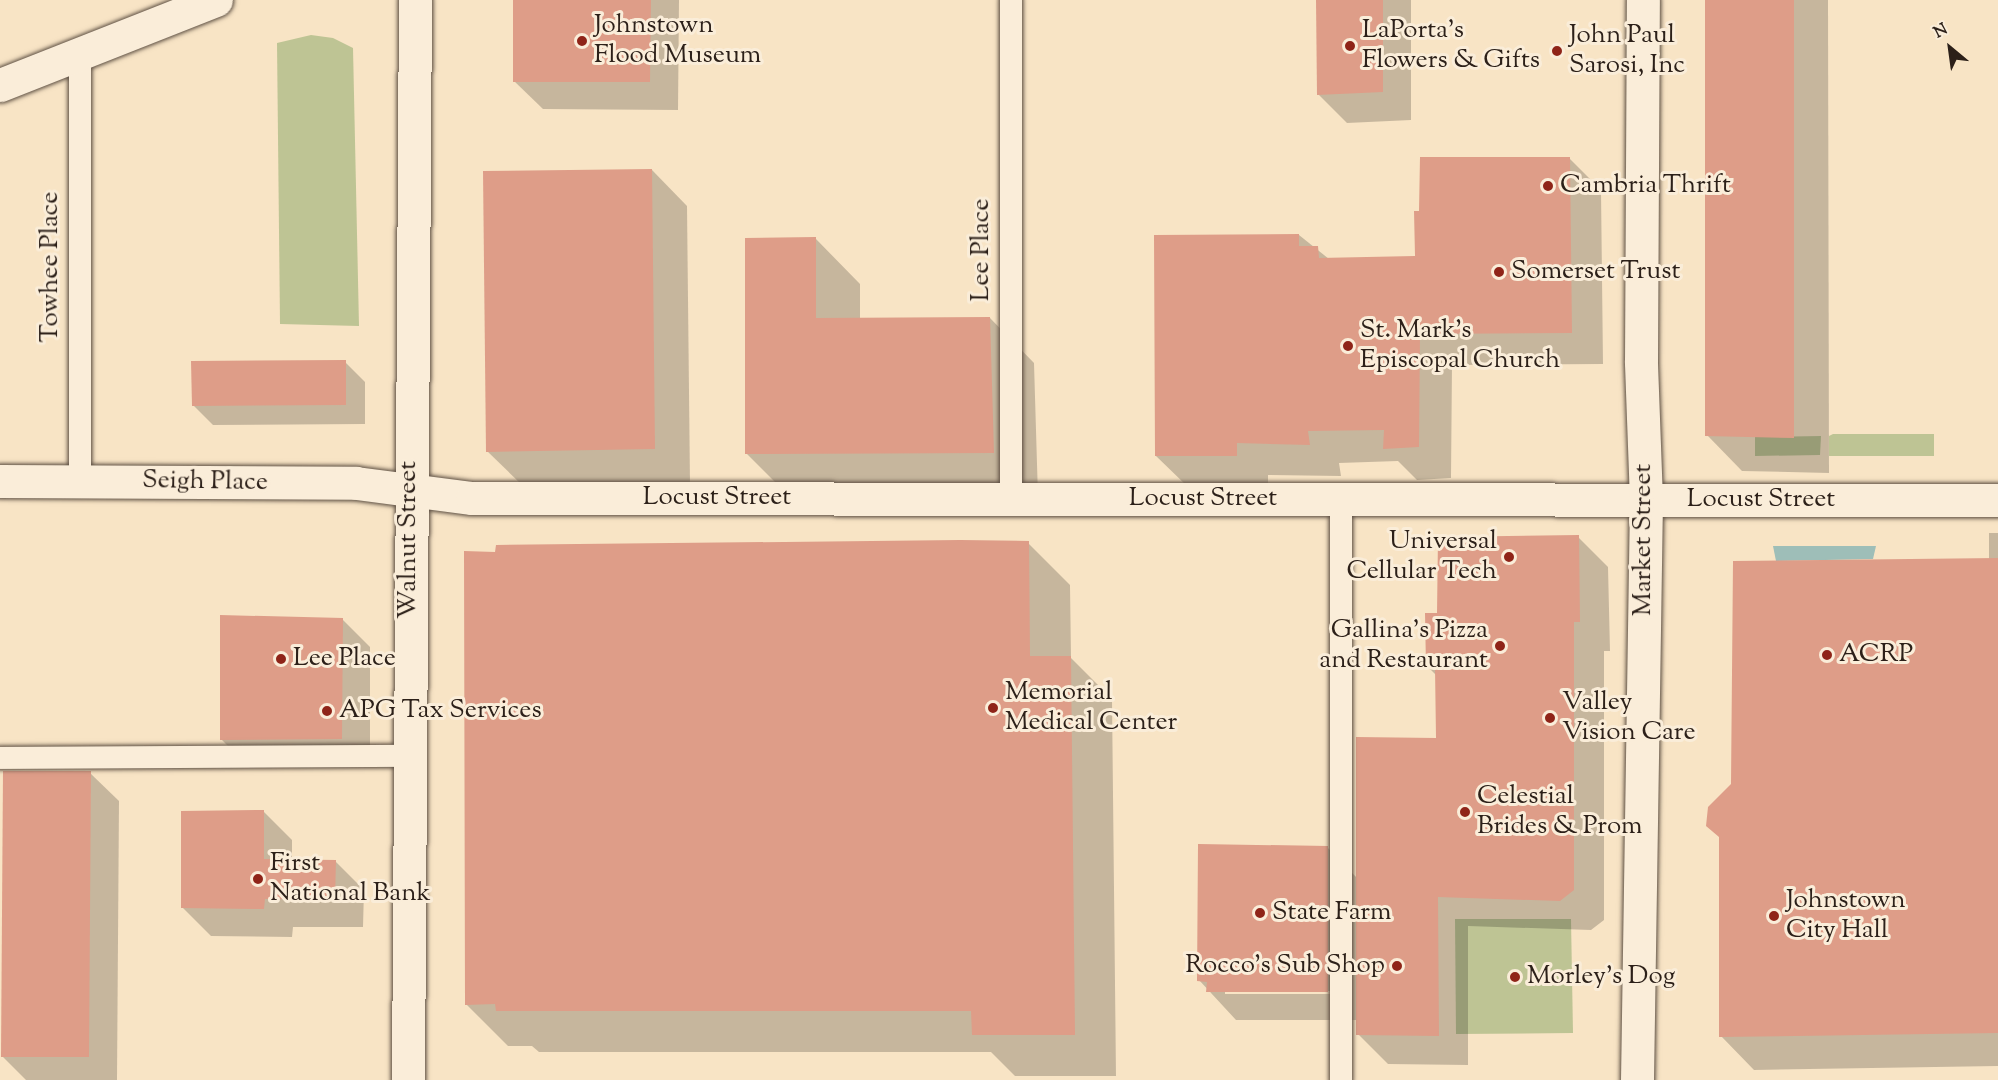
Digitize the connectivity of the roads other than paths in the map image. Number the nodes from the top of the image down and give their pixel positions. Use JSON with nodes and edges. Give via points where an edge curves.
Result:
{"nodes":[{"id":1,"x":216,"y":0,"type":"edge"},
{"id":2,"x":415,"y":0,"type":"edge"},
{"id":3,"x":1011,"y":0,"type":"edge"},
{"id":4,"x":1644,"y":0,"type":"edge"},
{"id":5,"x":80,"y":54,"type":"junction"},
{"id":6,"x":0,"y":85,"type":"edge"},
{"id":7,"x":0,"y":481,"type":"edge"},
{"id":8,"x":80,"y":481,"type":"junction"},
{"id":9,"x":409,"y":492,"type":"junction"},
{"id":10,"x":1341,"y":498,"type":"junction"},
{"id":11,"x":1011,"y":500,"type":"junction"},
{"id":12,"x":1646,"y":500,"type":"junction"},
{"id":13,"x":1998,"y":500,"type":"edge"},
{"id":14,"x":408,"y":756,"type":"junction"},
{"id":15,"x":0,"y":758,"type":"edge"},
{"id":16,"x":408,"y":1080,"type":"edge"},
{"id":17,"x":1341,"y":1080,"type":"edge"},
{"id":18,"x":1637,"y":1080,"type":"edge"}],
"edges":[{"from":1,"to":5,"type":"street"},
{"from":2,"to":9,"type":"street","name":"Walnut Street"},
{"from":3,"to":11,"type":"lane","name":"Lee Place"},
{"from":4,"to":12,"type":"street","name":"Market Street","via":[[1641,361]]},
{"from":5,"to":6,"type":"street"},
{"from":5,"to":8,"type":"lane","name":"Towhee Place"},
{"from":7,"to":8,"type":"street","name":"Seigh Place"},
{"from":8,"to":9,"type":"street","name":"Seigh Place","via":[[356,483]]},
{"from":9,"to":11,"type":"street","name":"Locust Street","via":[[472,498]]},
{"from":9,"to":14,"type":"street","name":"Walnut Street"},
{"from":10,"to":11,"type":"street","name":"Locust Street"},
{"from":10,"to":12,"type":"street","name":"Locust Street"},
{"from":10,"to":17,"type":"lane"},
{"from":12,"to":13,"type":"street","name":"Locust Street"},
{"from":12,"to":18,"type":"street","name":"Market Street"},
{"from":14,"to":15,"type":"lane"},
{"from":14,"to":16,"type":"street","name":"Walnut Street"}]}
